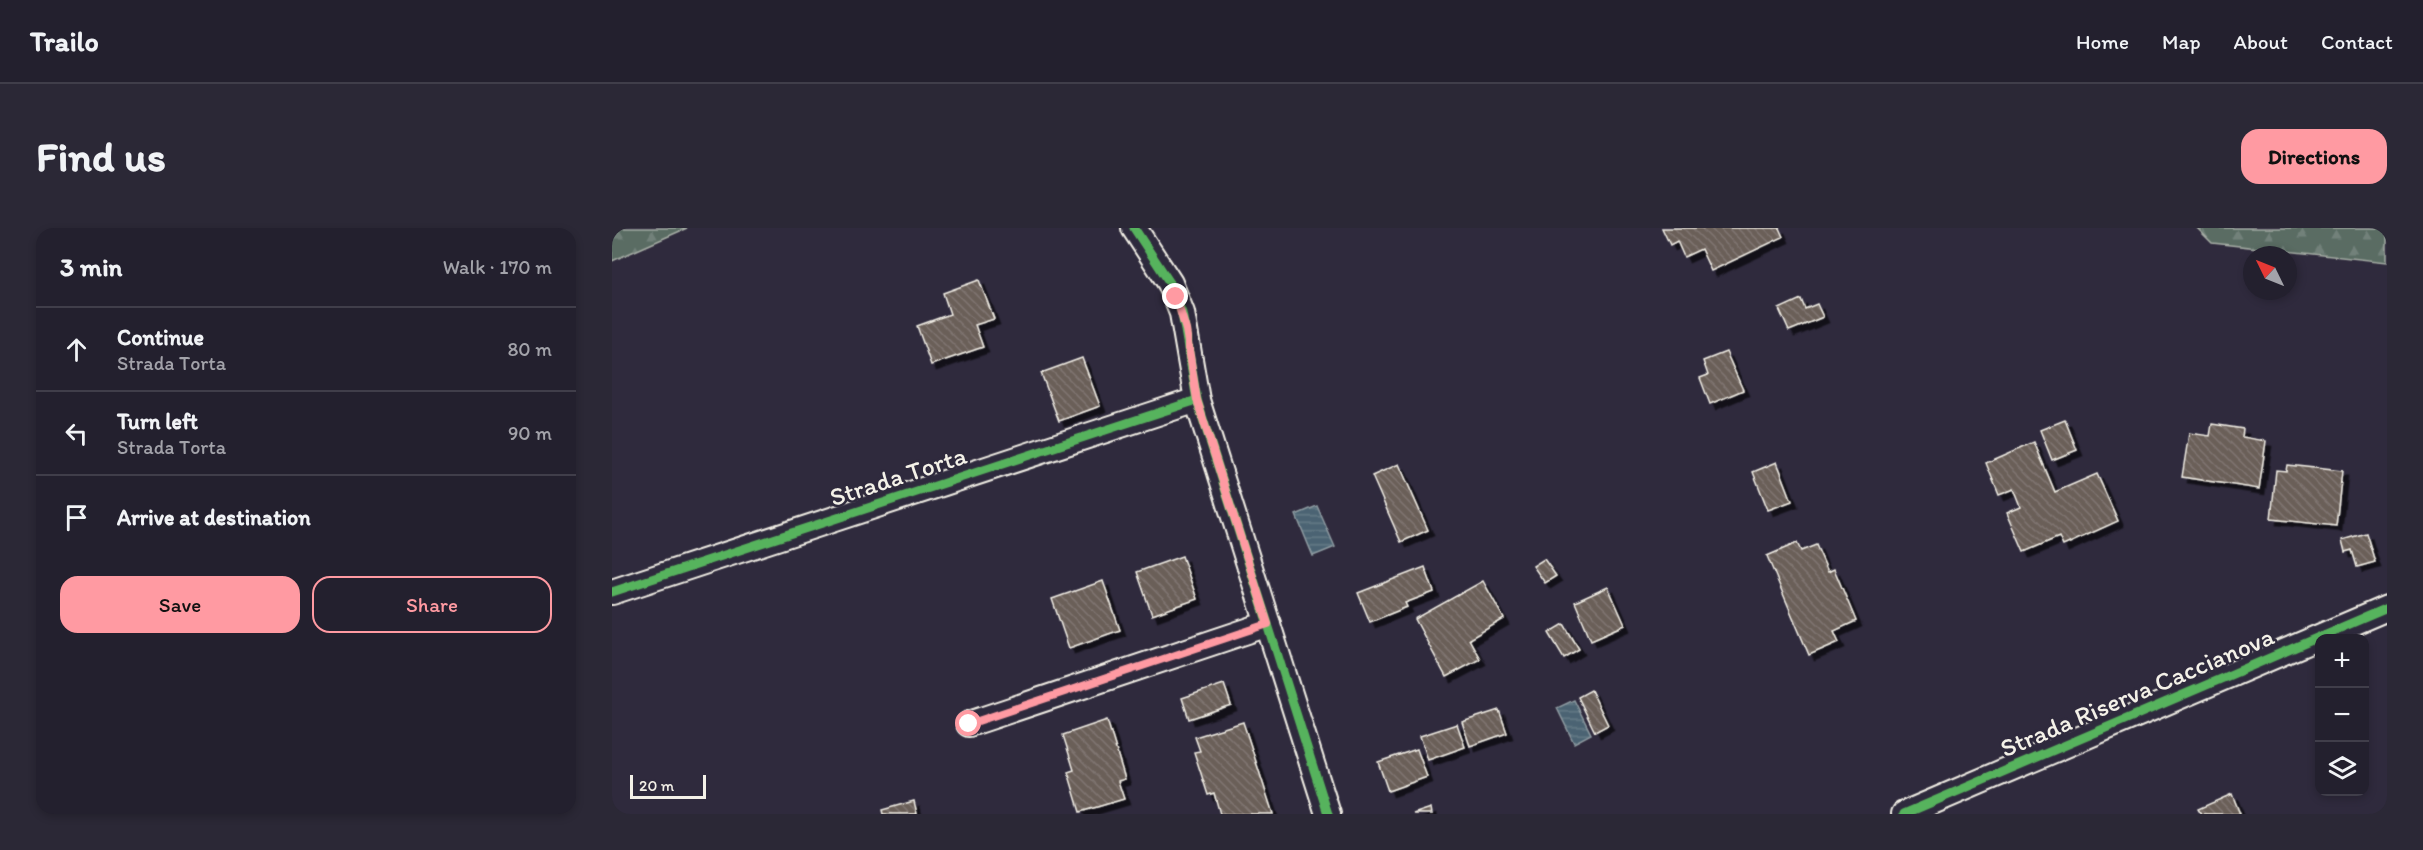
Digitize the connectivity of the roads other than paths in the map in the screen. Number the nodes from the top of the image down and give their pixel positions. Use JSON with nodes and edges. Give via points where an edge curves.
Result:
{"nodes":[{"id":1,"x":1134,"y":228,"type":"edge"},
{"id":2,"x":1197,"y":400,"type":"junction"},
{"id":3,"x":612,"y":592,"type":"edge"},
{"id":4,"x":2387,"y":608,"type":"edge"},
{"id":5,"x":1268,"y":624,"type":"junction"},
{"id":6,"x":969,"y":724,"type":"dead end"},
{"id":7,"x":1328,"y":814,"type":"edge"},
{"id":8,"x":1904,"y":814,"type":"edge"}],
"edges":[{"from":1,"to":2,"type":"street","via":[[1166,275],[1182,314]]},
{"from":2,"to":3,"type":"street","name":"Strada Torta"},
{"from":2,"to":5,"type":"street"},
{"from":4,"to":8,"type":"street","name":"Strada Riserva Caccianova"},
{"from":5,"to":6,"type":"street"},
{"from":5,"to":7,"type":"street"}]}
